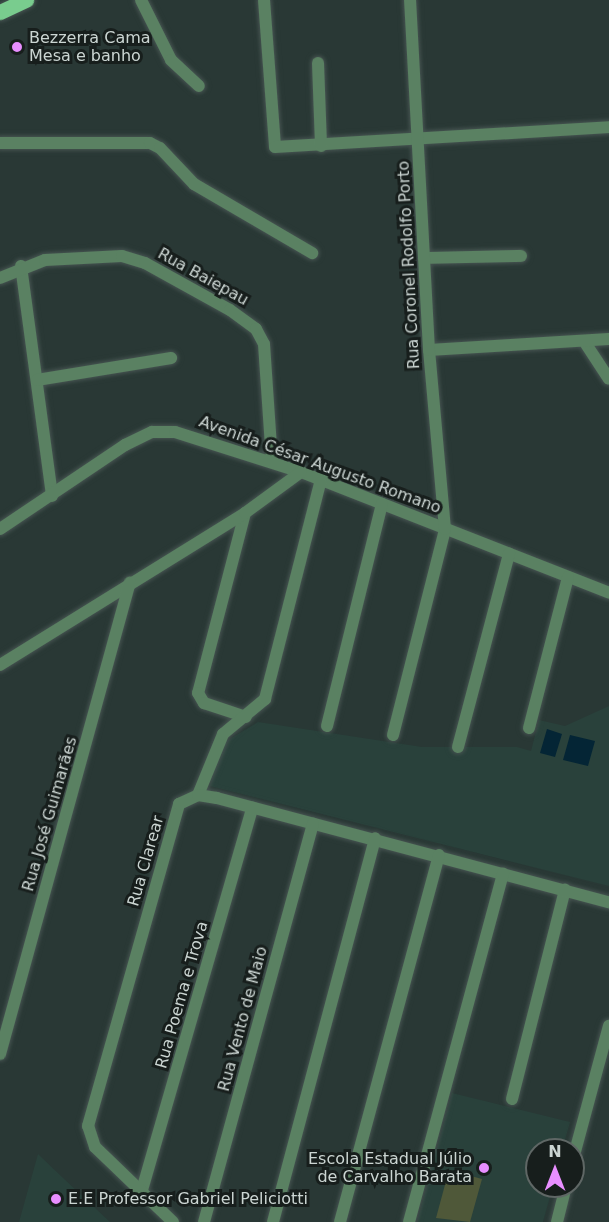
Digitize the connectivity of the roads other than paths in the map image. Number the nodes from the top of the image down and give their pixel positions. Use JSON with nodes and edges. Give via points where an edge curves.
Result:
{"nodes":[{"id":1,"x":26,"y":0,"type":"edge"},
{"id":2,"x":141,"y":0,"type":"edge"},
{"id":3,"x":264,"y":0,"type":"edge"},
{"id":4,"x":411,"y":0,"type":"edge"},
{"id":5,"x":0,"y":12,"type":"edge"},
{"id":6,"x":318,"y":63,"type":"dead end"},
{"id":7,"x":200,"y":86,"type":"dead end"},
{"id":8,"x":609,"y":127,"type":"edge"},
{"id":9,"x":418,"y":140,"type":"junction"},
{"id":10,"x":0,"y":144,"type":"edge"},
{"id":11,"x":321,"y":146,"type":"junction"},
{"id":12,"x":312,"y":253,"type":"dead end"},
{"id":13,"x":521,"y":256,"type":"dead end"},
{"id":14,"x":424,"y":258,"type":"junction"},
{"id":15,"x":21,"y":266,"type":"junction"},
{"id":16,"x":0,"y":278,"type":"edge"},
{"id":17,"x":609,"y":339,"type":"edge"},
{"id":18,"x":584,"y":341,"type":"junction"},
{"id":19,"x":429,"y":350,"type":"junction"},
{"id":20,"x":171,"y":358,"type":"dead end"},
{"id":21,"x":609,"y":379,"type":"edge"},
{"id":22,"x":37,"y":380,"type":"junction"},
{"id":23,"x":272,"y":462,"type":"junction"},
{"id":24,"x":301,"y":472,"type":"junction"},
{"id":25,"x":321,"y":480,"type":"junction"},
{"id":26,"x":52,"y":496,"type":"junction"},
{"id":27,"x":382,"y":504,"type":"junction"},
{"id":28,"x":245,"y":513,"type":"junction"},
{"id":29,"x":0,"y":529,"type":"edge"},
{"id":30,"x":445,"y":529,"type":"junction"},
{"id":31,"x":509,"y":554,"type":"junction"},
{"id":32,"x":568,"y":577,"type":"junction"},
{"id":33,"x":130,"y":584,"type":"junction"},
{"id":34,"x":609,"y":593,"type":"edge"},
{"id":35,"x":0,"y":665,"type":"edge"},
{"id":36,"x":246,"y":717,"type":"junction"},
{"id":37,"x":327,"y":726,"type":"dead end"},
{"id":38,"x":529,"y":728,"type":"dead end"},
{"id":39,"x":393,"y":735,"type":"dead end"},
{"id":40,"x":458,"y":747,"type":"dead end"},
{"id":41,"x":198,"y":795,"type":"junction"},
{"id":42,"x":252,"y":808,"type":"junction"},
{"id":43,"x":313,"y":824,"type":"junction"},
{"id":44,"x":375,"y":838,"type":"junction"},
{"id":45,"x":439,"y":855,"type":"junction"},
{"id":46,"x":503,"y":873,"type":"junction"},
{"id":47,"x":565,"y":890,"type":"junction"},
{"id":48,"x":609,"y":902,"type":"edge"},
{"id":49,"x":609,"y":1026,"type":"edge"},
{"id":50,"x":0,"y":1054,"type":"edge"},
{"id":51,"x":512,"y":1099,"type":"dead end"},
{"id":52,"x":579,"y":1138,"type":"edge"},
{"id":53,"x":142,"y":1191,"type":"junction"},
{"id":54,"x":563,"y":1198,"type":"edge"},
{"id":55,"x":173,"y":1222,"type":"edge"},
{"id":56,"x":204,"y":1222,"type":"edge"},
{"id":57,"x":273,"y":1222,"type":"edge"},
{"id":58,"x":340,"y":1222,"type":"edge"},
{"id":59,"x":409,"y":1222,"type":"edge"},
{"id":60,"x":557,"y":1222,"type":"edge"}],
"edges":[{"from":1,"to":5,"type":"main road"},
{"from":2,"to":7,"type":"street","via":[[171,60]]},
{"from":3,"to":11,"type":"street","via":[[275,147]]},
{"from":4,"to":9,"type":"street","name":"Rua Coronel Rodolfo Porto"},
{"from":6,"to":11,"type":"street"},
{"from":8,"to":9,"type":"street"},
{"from":9,"to":11,"type":"street"},
{"from":9,"to":14,"type":"street","name":"Rua Coronel Rodolfo Porto"},
{"from":10,"to":12,"type":"street","via":[[150,143],[160,148],[194,184]]},
{"from":13,"to":14,"type":"street"},
{"from":14,"to":19,"type":"street","name":"Rua Coronel Rodolfo Porto"},
{"from":15,"to":16,"type":"street","name":"Rua Baiepau"},
{"from":15,"to":22,"type":"street"},
{"from":15,"to":23,"type":"street","name":"Rua Baiepau","via":[[71,256],[122,256],[177,279],[245,320],[256,329],[264,344]]},
{"from":17,"to":18,"type":"street"},
{"from":18,"to":19,"type":"street"},
{"from":18,"to":21,"type":"street"},
{"from":19,"to":30,"type":"street","name":"Rua Coronel Rodolfo Porto"},
{"from":20,"to":22,"type":"street"},
{"from":22,"to":26,"type":"street"},
{"from":23,"to":24,"type":"street","name":"Avenida César Augusto Romano"},
{"from":23,"to":26,"type":"street","name":"Avenida César Augusto Romano","via":[[197,436],[152,432],[125,445]]},
{"from":24,"to":25,"type":"street","name":"Avenida César Augusto Romano"},
{"from":24,"to":28,"type":"street"},
{"from":25,"to":27,"type":"street","name":"Avenida César Augusto Romano"},
{"from":25,"to":36,"type":"street","via":[[265,699]]},
{"from":26,"to":29,"type":"street","name":"Avenida César Augusto Romano"},
{"from":27,"to":30,"type":"street","name":"Avenida César Augusto Romano"},
{"from":27,"to":37,"type":"street"},
{"from":28,"to":33,"type":"street"},
{"from":28,"to":36,"type":"street","via":[[198,693],[204,703]]},
{"from":30,"to":31,"type":"street","name":"Avenida César Augusto Romano"},
{"from":30,"to":39,"type":"street","name":"Rua Coronel Rodolfo Porto"},
{"from":31,"to":32,"type":"street","name":"Avenida César Augusto Romano"},
{"from":31,"to":40,"type":"street"},
{"from":32,"to":34,"type":"street","name":"Avenida César Augusto Romano"},
{"from":32,"to":38,"type":"street"},
{"from":33,"to":35,"type":"street"},
{"from":33,"to":50,"type":"street","name":"Rua José Guimarães"},
{"from":36,"to":41,"type":"street","via":[[223,734]]},
{"from":41,"to":42,"type":"street"},
{"from":41,"to":53,"type":"street","name":"Rua Clarear","via":[[179,804],[88,1126],[95,1147]]},
{"from":42,"to":43,"type":"street"},
{"from":42,"to":53,"type":"street","name":"Rua Poema e Trova"},
{"from":43,"to":44,"type":"street"},
{"from":43,"to":56,"type":"street","name":"Rua Vento de Maio"},
{"from":44,"to":45,"type":"street"},
{"from":44,"to":57,"type":"street"},
{"from":45,"to":46,"type":"street"},
{"from":45,"to":58,"type":"street"},
{"from":46,"to":47,"type":"street"},
{"from":46,"to":59,"type":"street"},
{"from":47,"to":48,"type":"street"},
{"from":47,"to":51,"type":"street"},
{"from":49,"to":52,"type":"street"},
{"from":53,"to":55,"type":"street","name":"Rua Clarear"},
{"from":54,"to":60,"type":"street"}]}
